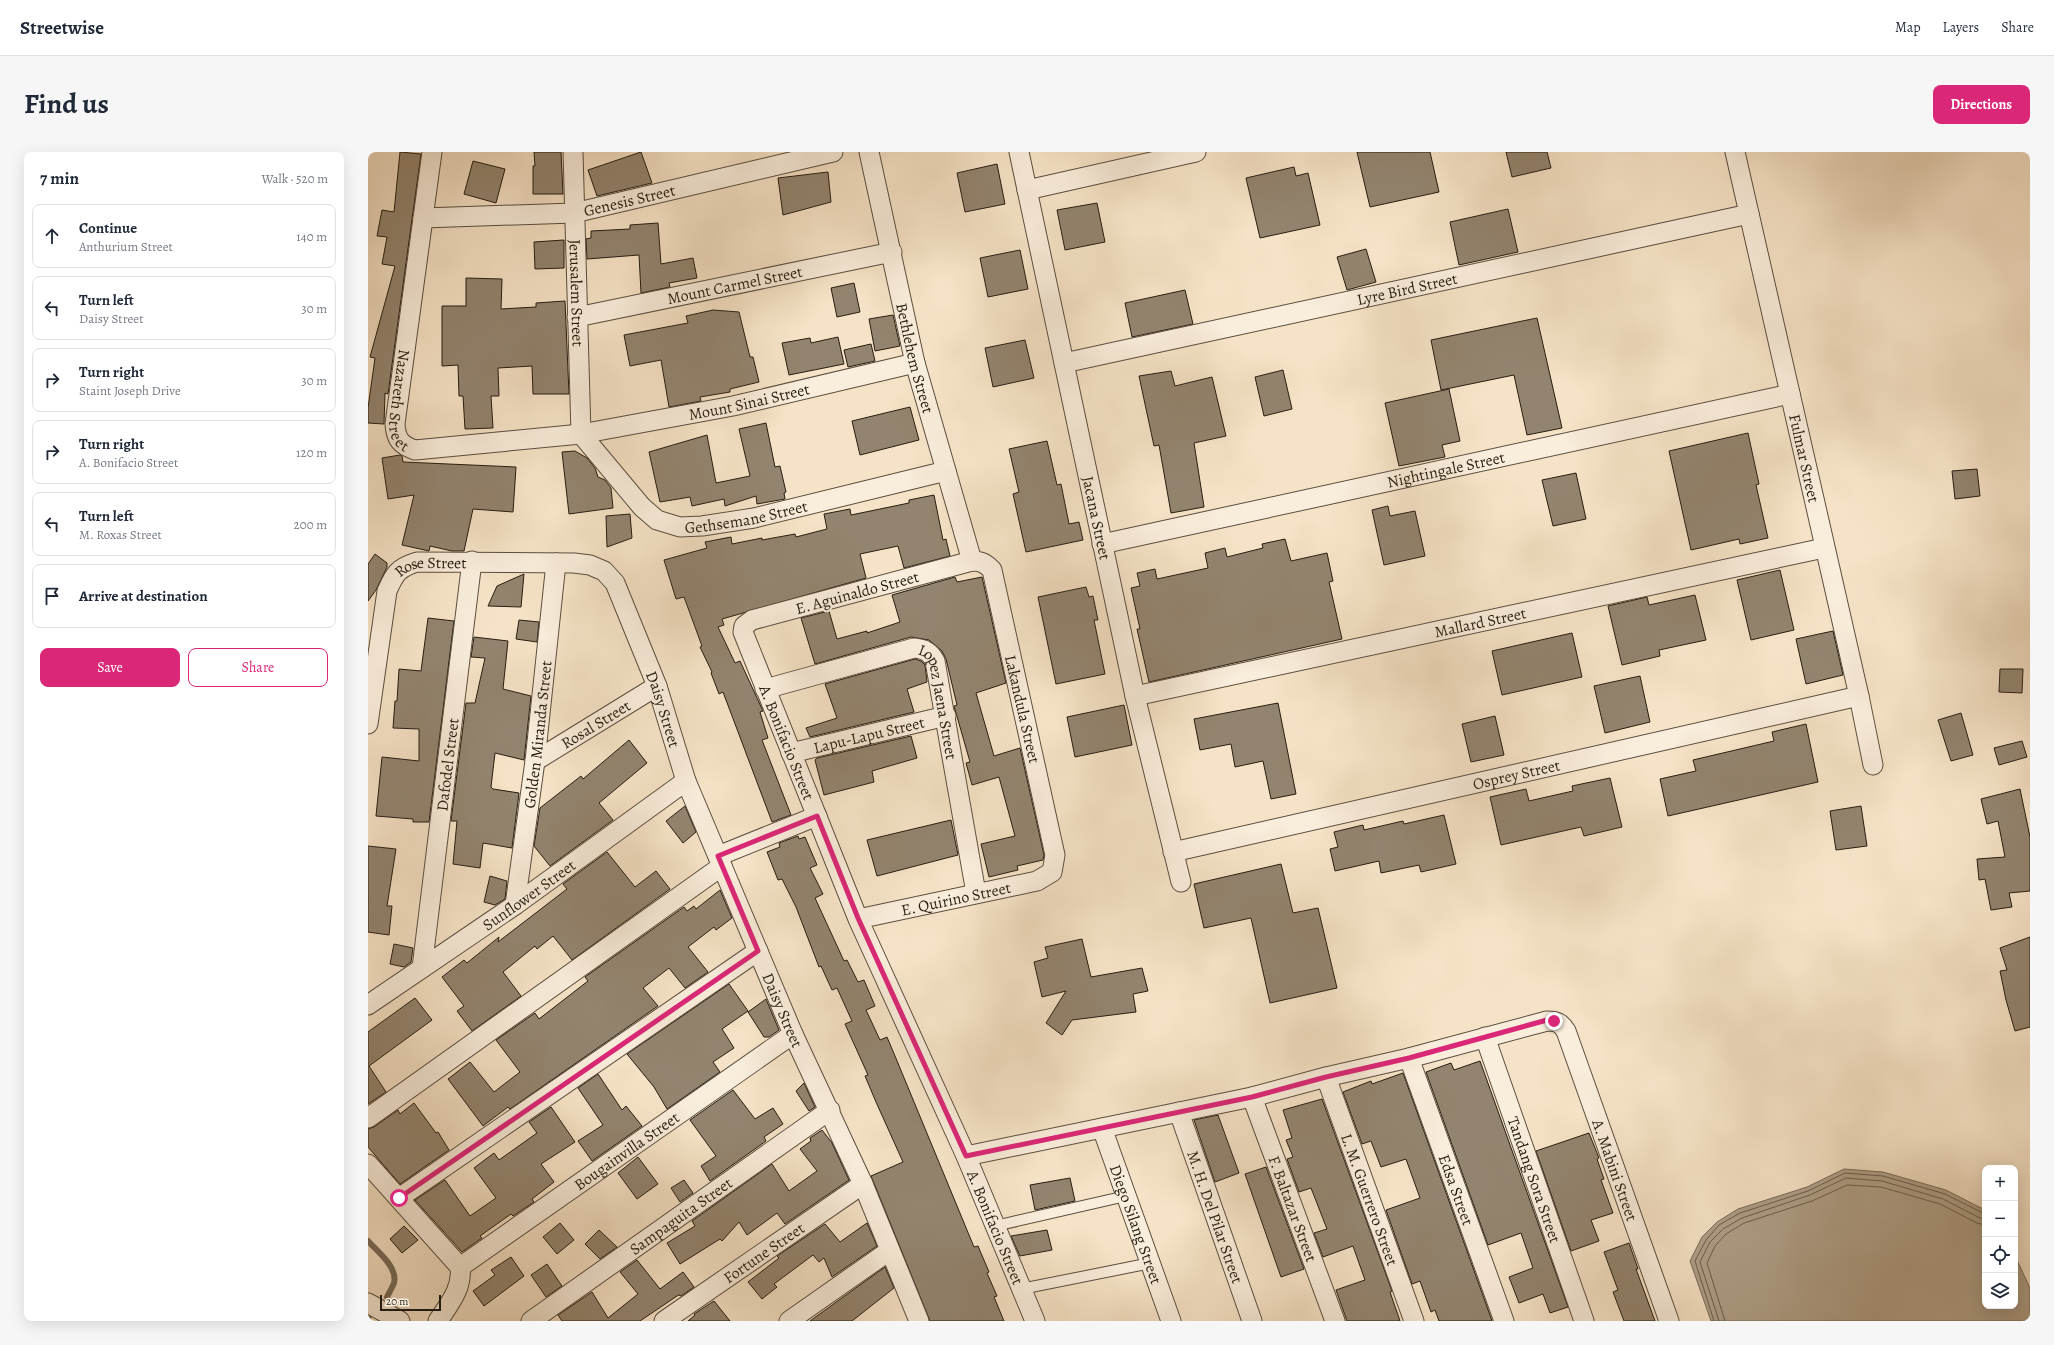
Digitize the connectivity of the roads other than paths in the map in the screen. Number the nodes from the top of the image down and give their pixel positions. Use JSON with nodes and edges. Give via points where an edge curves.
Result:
{"nodes":[{"id":1,"x":432,"y":152,"type":"edge"},
{"id":2,"x":573,"y":152,"type":"edge"},
{"id":3,"x":833,"y":152,"type":"edge"},
{"id":4,"x":868,"y":152,"type":"edge"},
{"id":5,"x":1019,"y":152,"type":"edge"},
{"id":6,"x":1196,"y":152,"type":"edge"},
{"id":7,"x":1735,"y":152,"type":"edge"},
{"id":8,"x":1027,"y":190,"type":"junction"},
{"id":9,"x":574,"y":213,"type":"junction"},
{"id":10,"x":1749,"y":214,"type":"junction"},
{"id":11,"x":423,"y":218,"type":"junction"},
{"id":12,"x":892,"y":252,"type":"junction"},
{"id":13,"x":577,"y":317,"type":"junction"},
{"id":14,"x":915,"y":362,"type":"junction"},
{"id":15,"x":1064,"y":363,"type":"junction"},
{"id":16,"x":1790,"y":394,"type":"junction"},
{"id":17,"x":581,"y":434,"type":"junction"},
{"id":18,"x":946,"y":471,"type":"junction"},
{"id":19,"x":1102,"y":544,"type":"junction"},
{"id":20,"x":1824,"y":548,"type":"junction"},
{"id":21,"x":472,"y":561,"type":"junction"},
{"id":22,"x":972,"y":561,"type":"junction"},
{"id":23,"x":565,"y":563,"type":"junction"},
{"id":24,"x":744,"y":626,"type":"joint"},
{"id":25,"x":657,"y":686,"type":"junction"},
{"id":26,"x":765,"y":689,"type":"junction"},
{"id":27,"x":1135,"y":696,"type":"junction"},
{"id":28,"x":1859,"y":696,"type":"junction"},
{"id":29,"x":946,"y":716,"type":"junction"},
{"id":30,"x":368,"y":724,"type":"edge"},
{"id":31,"x":791,"y":752,"type":"junction"},
{"id":32,"x":535,"y":761,"type":"junction"},
{"id":33,"x":1873,"y":765,"type":"dead end"},
{"id":34,"x":686,"y":780,"type":"junction"},
{"id":35,"x":817,"y":816,"type":"junction"},
{"id":36,"x":1173,"y":852,"type":"junction"},
{"id":37,"x":720,"y":861,"type":"junction"},
{"id":38,"x":1052,"y":872,"type":"joint"},
{"id":39,"x":1180,"y":882,"type":"dead end"},
{"id":40,"x":976,"y":893,"type":"junction"},
{"id":41,"x":515,"y":905,"type":"junction"},
{"id":42,"x":858,"y":918,"type":"junction"},
{"id":43,"x":758,"y":951,"type":"junction"},
{"id":44,"x":422,"y":968,"type":"junction"},
{"id":45,"x":368,"y":1005,"type":"edge"},
{"id":46,"x":793,"y":1034,"type":"junction"},
{"id":47,"x":1485,"y":1037,"type":"junction"},
{"id":48,"x":1409,"y":1058,"type":"junction"},
{"id":49,"x":1326,"y":1077,"type":"junction"},
{"id":50,"x":1252,"y":1097,"type":"junction"},
{"id":51,"x":830,"y":1110,"type":"junction"},
{"id":52,"x":1179,"y":1112,"type":"junction"},
{"id":53,"x":368,"y":1118,"type":"edge"},
{"id":54,"x":1102,"y":1128,"type":"junction"},
{"id":55,"x":966,"y":1156,"type":"junction"},
{"id":56,"x":368,"y":1164,"type":"edge"},
{"id":57,"x":862,"y":1184,"type":"junction"},
{"id":58,"x":1126,"y":1196,"type":"junction"},
{"id":59,"x":399,"y":1198,"type":"junction"},
{"id":60,"x":995,"y":1226,"type":"junction"},
{"id":61,"x":889,"y":1251,"type":"junction"},
{"id":62,"x":1151,"y":1263,"type":"junction"},
{"id":63,"x":460,"y":1267,"type":"junction"},
{"id":64,"x":1021,"y":1289,"type":"junction"},
{"id":65,"x":368,"y":1302,"type":"edge"},
{"id":66,"x":1034,"y":1319,"type":"edge"},
{"id":67,"x":918,"y":1320,"type":"edge"},
{"id":68,"x":400,"y":1321,"type":"edge"},
{"id":69,"x":438,"y":1321,"type":"edge"},
{"id":70,"x":531,"y":1321,"type":"edge"},
{"id":71,"x":664,"y":1321,"type":"edge"},
{"id":72,"x":788,"y":1321,"type":"edge"},
{"id":73,"x":1172,"y":1321,"type":"edge"},
{"id":74,"x":1252,"y":1321,"type":"edge"},
{"id":75,"x":1335,"y":1321,"type":"edge"},
{"id":76,"x":1414,"y":1321,"type":"edge"},
{"id":77,"x":1504,"y":1321,"type":"edge"},
{"id":78,"x":1584,"y":1321,"type":"edge"},
{"id":79,"x":1669,"y":1321,"type":"edge"}],
"edges":[{"from":1,"to":11,"type":"street","name":"Nazareth Street"},
{"from":2,"to":9,"type":"street","name":"Jerusalem Street"},
{"from":3,"to":9,"type":"street","name":"Genesis Street"},
{"from":4,"to":12,"type":"street","name":"Bethlehem Street"},
{"from":5,"to":8,"type":"street","name":"Jacana Street"},
{"from":6,"to":8,"type":"street"},
{"from":7,"to":10,"type":"street","name":"Fulmar Street"},
{"from":8,"to":15,"type":"street","name":"Jacana Street"},
{"from":9,"to":11,"type":"street","name":"Genesis Street"},
{"from":9,"to":13,"type":"street","name":"Jerusalem Street"},
{"from":10,"to":15,"type":"street","name":"Lyre Bird Street"},
{"from":10,"to":16,"type":"street","name":"Fulmar Street"},
{"from":11,"to":17,"type":"street","name":"Nazareth Street","via":[[395,424],[396,436],[404,446],[415,450]]},
{"from":12,"to":13,"type":"street","name":"Mount Carmel Street"},
{"from":12,"to":14,"type":"street","name":"Bethlehem Street"},
{"from":13,"to":17,"type":"street","name":"Jerusalem Street"},
{"from":14,"to":17,"type":"street","name":"Mount Sinai Street","via":[[733,406]]},
{"from":14,"to":18,"type":"street","name":"Bethlehem Street"},
{"from":15,"to":19,"type":"street","name":"Jacana Street"},
{"from":16,"to":19,"type":"street","name":"Nightingale Street"},
{"from":16,"to":20,"type":"street","name":"Fulmar Street"},
{"from":17,"to":18,"type":"street","name":"Gethsemane Street","via":[[642,507],[657,520],[680,527],[754,518]]},
{"from":18,"to":22,"type":"street","name":"Bethlehem Street"},
{"from":19,"to":27,"type":"street","name":"Jacana Street"},
{"from":20,"to":27,"type":"street","name":"Mallard Street"},
{"from":20,"to":28,"type":"street","name":"Fulmar Street"},
{"from":21,"to":23,"type":"street","name":"Rose Street"},
{"from":21,"to":30,"type":"street","name":"Rose Street","via":[[417,562],[403,567],[394,576],[387,591]]},
{"from":21,"to":44,"type":"street","name":"Dafodel Street"},
{"from":22,"to":24,"type":"street","name":"E. Aguinaldo Street","via":[[752,620]]},
{"from":22,"to":38,"type":"street","name":"Lakandula Street","via":[[986,563],[992,570],[1055,855]]},
{"from":23,"to":25,"type":"street","name":"Daisy Street","via":[[590,565],[604,571],[615,582]]},
{"from":23,"to":32,"type":"street","name":"Golden Miranda Street"},
{"from":24,"to":26,"type":"street","name":"A. Bonifacio Street","via":[[744,639]]},
{"from":25,"to":32,"type":"street","name":"Rosal Street"},
{"from":25,"to":34,"type":"street","name":"Daisy Street"},
{"from":26,"to":29,"type":"street","name":"Lopez Jaena Street","via":[[914,648],[931,654],[935,661]]},
{"from":26,"to":31,"type":"street","name":"A. Bonifacio Street"},
{"from":27,"to":36,"type":"street","name":"Jacana Street"},
{"from":28,"to":33,"type":"street","name":"Fulmar Street"},
{"from":28,"to":36,"type":"street","name":"Osprey Street"},
{"from":29,"to":31,"type":"street","name":"Lapu-Lapu Street"},
{"from":29,"to":40,"type":"street","name":"Lopez Jaena Street"},
{"from":31,"to":35,"type":"street","name":"A. Bonifacio Street"},
{"from":32,"to":41,"type":"street","name":"Golden Miranda Street"},
{"from":34,"to":37,"type":"street","name":"Daisy Street"},
{"from":34,"to":41,"type":"street","name":"Sunflower Street"},
{"from":35,"to":37,"type":"street"},
{"from":35,"to":42,"type":"street","name":"A. Bonifacio Street"},
{"from":36,"to":39,"type":"street","name":"Jacana Street"},
{"from":37,"to":43,"type":"street","name":"Daisy Street"},
{"from":37,"to":53,"type":"street"},
{"from":38,"to":40,"type":"street","name":"E. Quirino Street","via":[[1037,881]]},
{"from":40,"to":42,"type":"street","name":"E. Quirino Street"},
{"from":41,"to":44,"type":"street","name":"Sunflower Street"},
{"from":42,"to":55,"type":"street","name":"A. Bonifacio Street"},
{"from":43,"to":46,"type":"street","name":"Daisy Street"},
{"from":43,"to":59,"type":"street"},
{"from":44,"to":45,"type":"street","name":"Sunflower Street"},
{"from":46,"to":51,"type":"street","name":"Daisy Street"},
{"from":46,"to":63,"type":"street","name":"Bougainvilla Street"},
{"from":47,"to":48,"type":"street"},
{"from":47,"to":78,"type":"street","name":"Tandang Sora Street"},
{"from":47,"to":79,"type":"street","name":"A. Mabini Street","via":[[1547,1020],[1558,1022],[1566,1032]]},
{"from":48,"to":49,"type":"street"},
{"from":48,"to":77,"type":"street","name":"Edsa Street"},
{"from":49,"to":50,"type":"street"},
{"from":49,"to":76,"type":"street","name":"L. M. Guerrero Street"},
{"from":50,"to":52,"type":"street"},
{"from":50,"to":75,"type":"street","name":"F. Baltazar Street"},
{"from":51,"to":57,"type":"street","name":"Daisy Street"},
{"from":51,"to":70,"type":"street","name":"Sampaguita Street"},
{"from":52,"to":54,"type":"street"},
{"from":52,"to":74,"type":"street","name":"M. H. Del Pilar Street"},
{"from":54,"to":55,"type":"street"},
{"from":54,"to":58,"type":"street","name":"Diego Silang Street"},
{"from":55,"to":60,"type":"street","name":"A. Bonifacio Street"},
{"from":56,"to":59,"type":"street"},
{"from":57,"to":61,"type":"street","name":"Daisy Street"},
{"from":57,"to":71,"type":"street","name":"Fortune Street"},
{"from":58,"to":60,"type":"lane"},
{"from":58,"to":62,"type":"street","name":"Diego Silang Street"},
{"from":59,"to":63,"type":"street"},
{"from":60,"to":64,"type":"street","name":"A. Bonifacio Street"},
{"from":61,"to":67,"type":"street","name":"Daisy Street"},
{"from":61,"to":72,"type":"street"},
{"from":62,"to":64,"type":"lane"},
{"from":62,"to":73,"type":"street","name":"Diego Silang Street"},
{"from":63,"to":69,"type":"street","via":[[462,1278],[458,1289]]},
{"from":64,"to":66,"type":"street","name":"A. Bonifacio Street"},
{"from":65,"to":68,"type":"street"}]}
